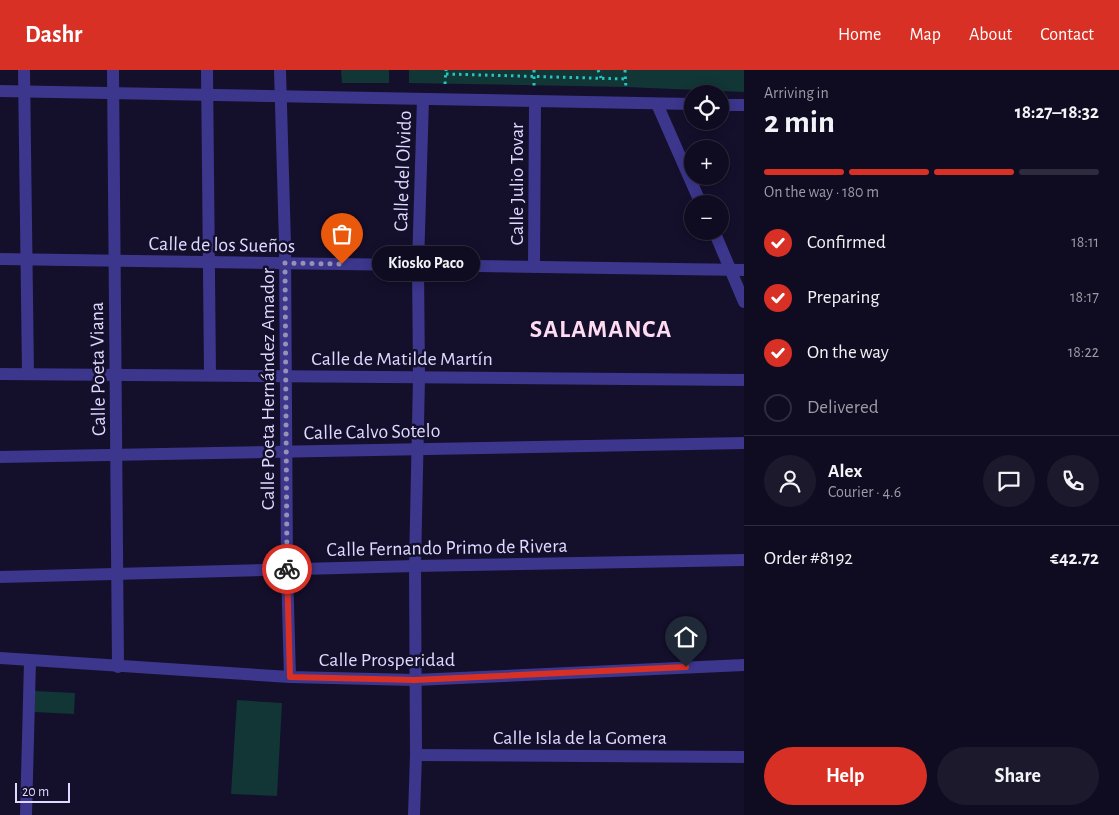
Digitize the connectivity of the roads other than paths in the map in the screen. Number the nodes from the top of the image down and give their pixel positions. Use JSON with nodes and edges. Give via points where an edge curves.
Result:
{"nodes":[{"id":1,"x":24,"y":70,"type":"edge"},
{"id":2,"x":113,"y":70,"type":"edge"},
{"id":3,"x":207,"y":70,"type":"edge"},
{"id":4,"x":280,"y":70,"type":"edge"},
{"id":5,"x":0,"y":92,"type":"edge"},
{"id":6,"x":24,"y":92,"type":"junction"},
{"id":7,"x":114,"y":93,"type":"junction"},
{"id":8,"x":208,"y":95,"type":"junction"},
{"id":9,"x":281,"y":96,"type":"junction"},
{"id":10,"x":423,"y":99,"type":"junction"},
{"id":11,"x":535,"y":102,"type":"junction"},
{"id":12,"x":657,"y":104,"type":"junction"},
{"id":13,"x":684,"y":104,"type":"edge"},
{"id":14,"x":729,"y":105,"type":"edge"},
{"id":15,"x":744,"y":105,"type":"edge"},
{"id":16,"x":697,"y":195,"type":"edge"},
{"id":17,"x":718,"y":240,"type":"edge"},
{"id":18,"x":0,"y":259,"type":"edge"},
{"id":19,"x":26,"y":260,"type":"junction"},
{"id":20,"x":114,"y":261,"type":"junction"},
{"id":21,"x":208,"y":262,"type":"junction"},
{"id":22,"x":285,"y":263,"type":"junction"},
{"id":23,"x":418,"y":265,"type":"junction"},
{"id":24,"x":534,"y":267,"type":"junction"},
{"id":25,"x":731,"y":270,"type":"junction"},
{"id":26,"x":744,"y":270,"type":"edge"},
{"id":27,"x":744,"y":302,"type":"edge"},
{"id":28,"x":0,"y":374,"type":"edge"},
{"id":29,"x":28,"y":374,"type":"junction"},
{"id":30,"x":116,"y":375,"type":"junction"},
{"id":31,"x":210,"y":375,"type":"junction"},
{"id":32,"x":286,"y":376,"type":"junction"},
{"id":33,"x":419,"y":377,"type":"junction"},
{"id":34,"x":744,"y":380,"type":"edge"},
{"id":35,"x":744,"y":443,"type":"edge"},
{"id":36,"x":417,"y":449,"type":"junction"},
{"id":37,"x":287,"y":452,"type":"junction"},
{"id":38,"x":116,"y":455,"type":"junction"},
{"id":39,"x":0,"y":457,"type":"edge"},
{"id":40,"x":744,"y":560,"type":"edge"},
{"id":41,"x":415,"y":566,"type":"junction"},
{"id":42,"x":287,"y":570,"type":"junction"},
{"id":43,"x":117,"y":574,"type":"junction"},
{"id":44,"x":0,"y":577,"type":"edge"},
{"id":45,"x":0,"y":658,"type":"edge"},
{"id":46,"x":30,"y":661,"type":"junction"},
{"id":47,"x":744,"y":665,"type":"edge"},
{"id":48,"x":118,"y":667,"type":"junction"},
{"id":49,"x":290,"y":677,"type":"junction"},
{"id":50,"x":415,"y":680,"type":"junction"},
{"id":51,"x":416,"y":755,"type":"junction"},
{"id":52,"x":744,"y":757,"type":"edge"},
{"id":53,"x":26,"y":815,"type":"edge"},
{"id":54,"x":414,"y":815,"type":"edge"}],
"edges":[{"from":1,"to":6,"type":"street"},
{"from":2,"to":7,"type":"street","name":"Calle Poeta Viana"},
{"from":3,"to":8,"type":"street"},
{"from":4,"to":9,"type":"street","name":"Calle Poeta Hernández Amador"},
{"from":5,"to":6,"type":"street"},
{"from":6,"to":7,"type":"street"},
{"from":6,"to":19,"type":"street"},
{"from":7,"to":8,"type":"street"},
{"from":7,"to":20,"type":"street","name":"Calle Poeta Viana"},
{"from":8,"to":9,"type":"street"},
{"from":8,"to":21,"type":"street"},
{"from":9,"to":10,"type":"street"},
{"from":9,"to":22,"type":"street","name":"Calle Poeta Hernández Amador"},
{"from":10,"to":11,"type":"street"},
{"from":10,"to":23,"type":"street","name":"Calle del Olvido"},
{"from":11,"to":12,"type":"street"},
{"from":11,"to":24,"type":"street","name":"Calle Julio Tovar"},
{"from":12,"to":13,"type":"street"},
{"from":12,"to":16,"type":"street"},
{"from":14,"to":15,"type":"street"},
{"from":17,"to":25,"type":"street"},
{"from":18,"to":19,"type":"street","name":"Calle de los Sueños"},
{"from":19,"to":20,"type":"street","name":"Calle de los Sueños"},
{"from":19,"to":29,"type":"street"},
{"from":20,"to":21,"type":"street","name":"Calle de los Sueños"},
{"from":20,"to":30,"type":"street","name":"Calle Poeta Viana"},
{"from":21,"to":22,"type":"street","name":"Calle de los Sueños"},
{"from":21,"to":31,"type":"street"},
{"from":22,"to":23,"type":"street","name":"Calle de los Sueños"},
{"from":22,"to":32,"type":"street","name":"Calle Poeta Hernández Amador"},
{"from":23,"to":24,"type":"street","name":"Calle de los Sueños"},
{"from":23,"to":33,"type":"street","name":"Calle del Olvido"},
{"from":24,"to":25,"type":"street","name":"Calle de los Sueños"},
{"from":25,"to":26,"type":"street","name":"Calle de los Sueños"},
{"from":25,"to":27,"type":"street"},
{"from":28,"to":29,"type":"street","name":"Calle de Matilde Martín"},
{"from":29,"to":30,"type":"street","name":"Calle de Matilde Martín"},
{"from":30,"to":31,"type":"street","name":"Calle de Matilde Martín"},
{"from":30,"to":38,"type":"street","name":"Calle Poeta Viana"},
{"from":31,"to":32,"type":"street","name":"Calle de Matilde Martín"},
{"from":32,"to":33,"type":"street","name":"Calle de Matilde Martín"},
{"from":32,"to":37,"type":"street","name":"Calle Poeta Hernández Amador"},
{"from":33,"to":34,"type":"street","name":"Calle de Matilde Martín"},
{"from":33,"to":36,"type":"street","name":"Calle del Olvido"},
{"from":35,"to":36,"type":"street","name":"Calle Calvo Sotelo"},
{"from":36,"to":37,"type":"street","name":"Calle Calvo Sotelo"},
{"from":36,"to":41,"type":"street","name":"Calle del Olvido"},
{"from":37,"to":38,"type":"street","name":"Calle Calvo Sotelo"},
{"from":37,"to":42,"type":"street","name":"Calle Poeta Hernández Amador"},
{"from":38,"to":39,"type":"street","name":"Calle Calvo Sotelo"},
{"from":38,"to":43,"type":"street","name":"Calle Poeta Viana"},
{"from":40,"to":41,"type":"street","name":"Calle Fernando Primo de Rivera"},
{"from":41,"to":42,"type":"street","name":"Calle Fernando Primo de Rivera"},
{"from":41,"to":50,"type":"street","name":"Calle del Olvido"},
{"from":42,"to":43,"type":"street","name":"Calle Fernando Primo de Rivera"},
{"from":42,"to":49,"type":"street","name":"Calle Poeta Hernández Amador"},
{"from":43,"to":44,"type":"street","name":"Calle Fernando Primo de Rivera"},
{"from":43,"to":48,"type":"street","name":"Calle Poeta Viana"},
{"from":45,"to":46,"type":"street","name":"Calle Prosperidad"},
{"from":46,"to":48,"type":"street","name":"Calle Prosperidad"},
{"from":46,"to":53,"type":"street"},
{"from":47,"to":50,"type":"street","name":"Calle Prosperidad"},
{"from":48,"to":49,"type":"street","name":"Calle Prosperidad"},
{"from":49,"to":50,"type":"street","name":"Calle Prosperidad"},
{"from":50,"to":51,"type":"street","name":"Calle del Olvido"},
{"from":51,"to":52,"type":"street","name":"Calle Isla de la Gomera"},
{"from":51,"to":54,"type":"street","name":"Calle del Olvido"}]}
